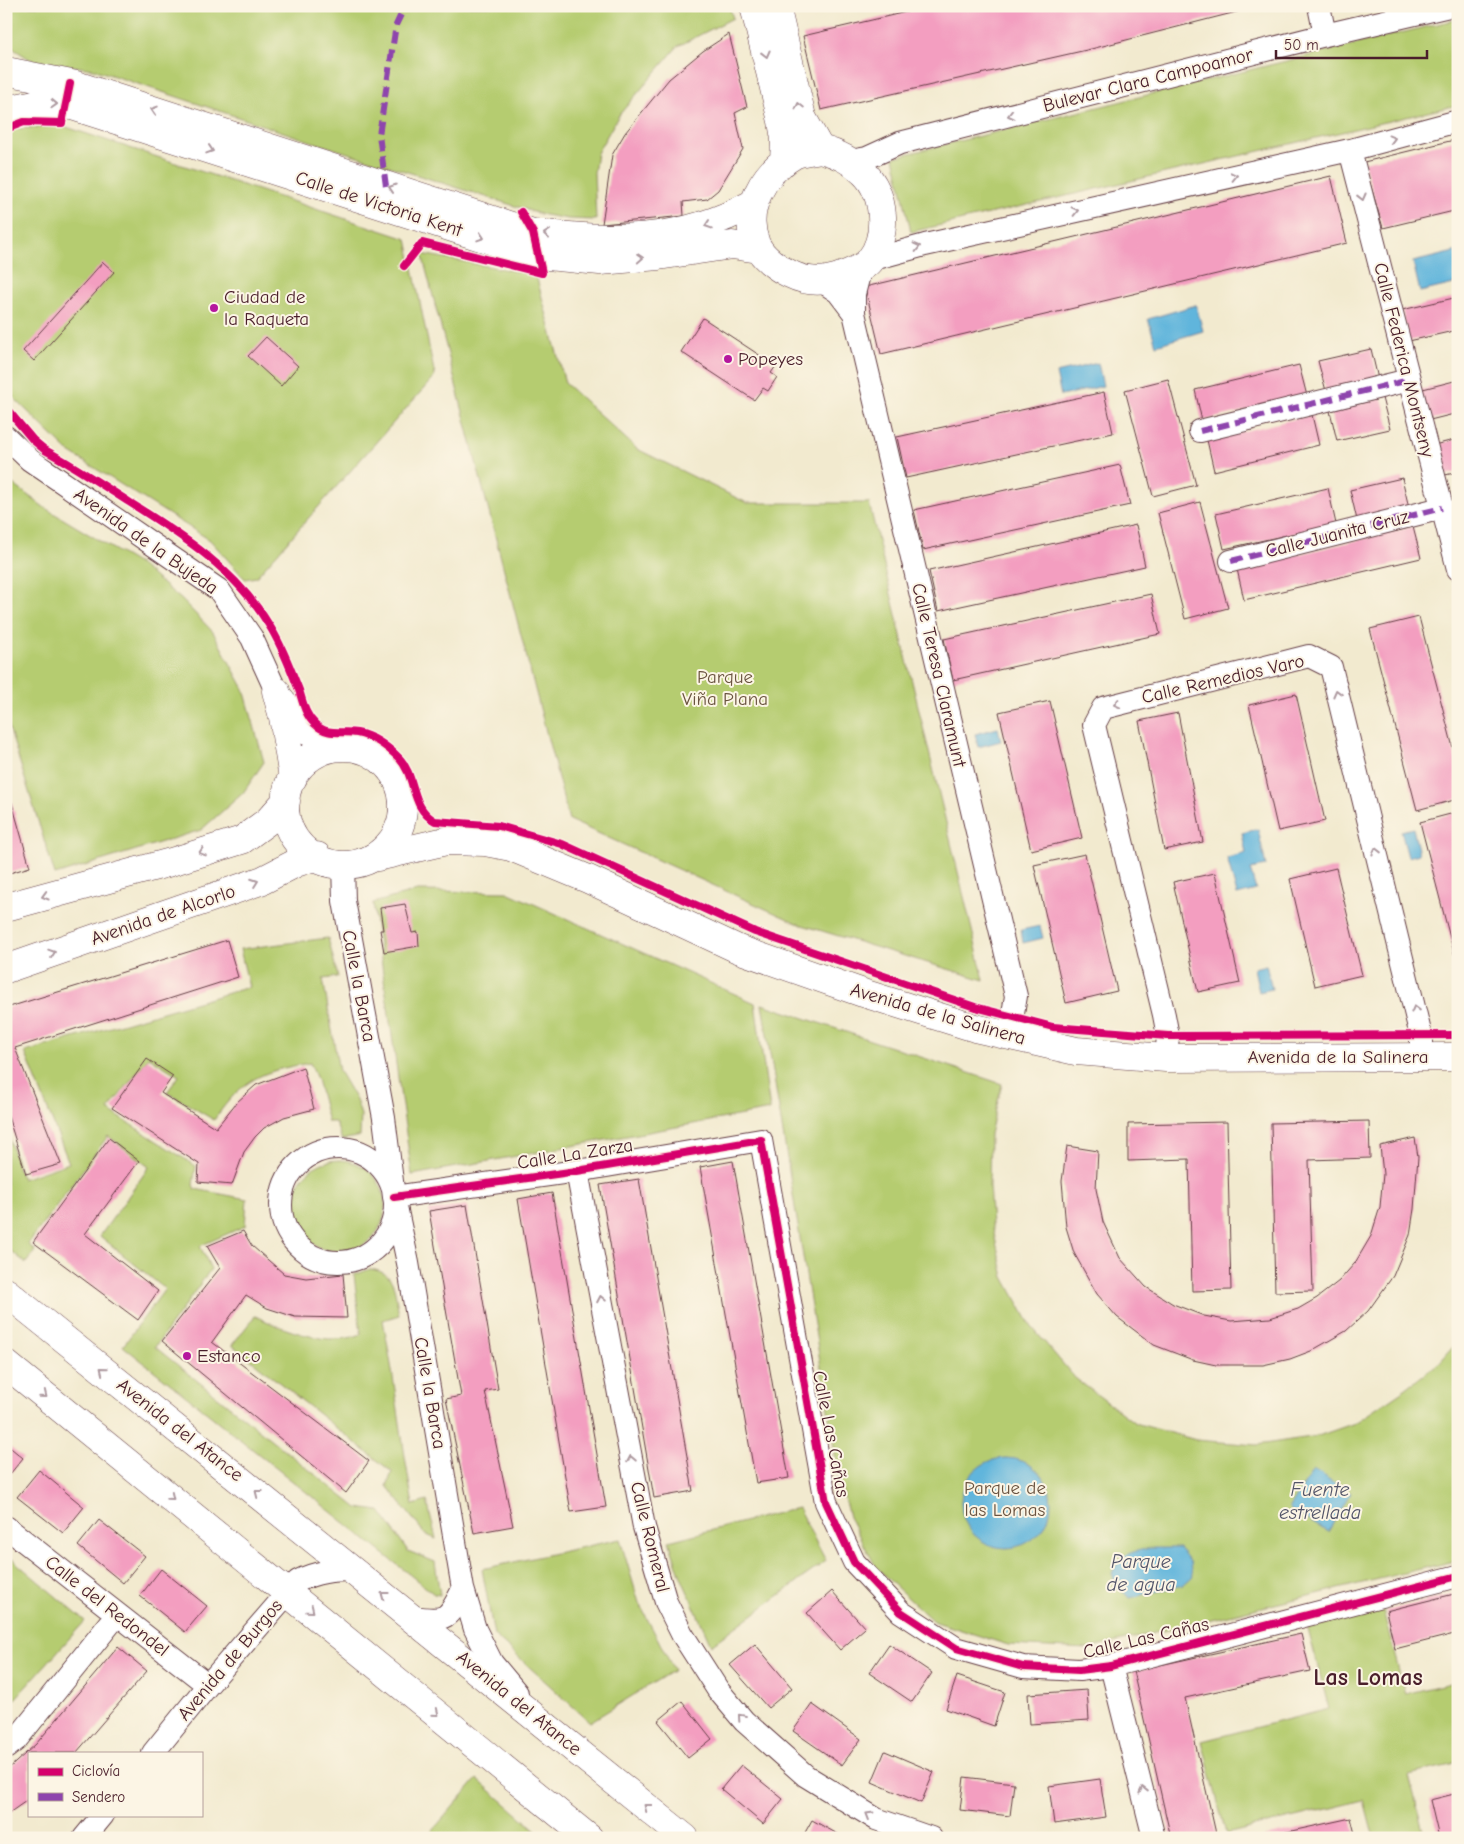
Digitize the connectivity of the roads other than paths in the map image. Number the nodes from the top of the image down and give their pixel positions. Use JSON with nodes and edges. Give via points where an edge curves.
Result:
{"nodes":[{"id":1,"x":754,"y":6,"type":"edge"},
{"id":2,"x":776,"y":6,"type":"edge"},
{"id":3,"x":1319,"y":6,"type":"edge"},
{"id":4,"x":1449,"y":6,"type":"edge"},
{"id":5,"x":1325,"y":35,"type":"junction"},
{"id":6,"x":6,"y":71,"type":"edge"},
{"id":7,"x":6,"y":110,"type":"edge"},
{"id":8,"x":1458,"y":121,"type":"edge"},
{"id":9,"x":820,"y":149,"type":"junction"},
{"id":10,"x":1350,"y":150,"type":"junction"},
{"id":11,"x":784,"y":162,"type":"junction"},
{"id":12,"x":850,"y":162,"type":"junction"},
{"id":13,"x":752,"y":204,"type":"junction"},
{"id":14,"x":759,"y":249,"type":"junction"},
{"id":15,"x":866,"y":264,"type":"junction"},
{"id":16,"x":823,"y":282,"type":"junction"},
{"id":17,"x":854,"y":313,"type":"junction"},
{"id":18,"x":1409,"y":380,"type":"junction"},
{"id":19,"x":1200,"y":431,"type":"dead end"},
{"id":20,"x":6,"y":437,"type":"edge"},
{"id":21,"x":1442,"y":508,"type":"junction"},
{"id":22,"x":1231,"y":561,"type":"dead end"},
{"id":23,"x":1458,"y":569,"type":"edge"},
{"id":24,"x":276,"y":691,"type":"junction"},
{"id":25,"x":333,"y":747,"type":"junction"},
{"id":26,"x":290,"y":789,"type":"junction"},
{"id":27,"x":401,"y":816,"type":"junction"},
{"id":28,"x":446,"y":841,"type":"junction"},
{"id":29,"x":317,"y":856,"type":"junction"},
{"id":30,"x":377,"y":857,"type":"junction"},
{"id":31,"x":343,"y":864,"type":"junction"},
{"id":32,"x":6,"y":907,"type":"edge"},
{"id":33,"x":6,"y":969,"type":"edge"},
{"id":34,"x":1009,"y":1037,"type":"junction"},
{"id":35,"x":1421,"y":1057,"type":"junction"},
{"id":36,"x":1458,"y":1057,"type":"edge"},
{"id":37,"x":1166,"y":1058,"type":"junction"},
{"id":38,"x":384,"y":1118,"type":"junction"},
{"id":39,"x":761,"y":1140,"type":"joint"},
{"id":40,"x":360,"y":1152,"type":"junction"},
{"id":41,"x":577,"y":1171,"type":"junction"},
{"id":42,"x":394,"y":1197,"type":"junction"},
{"id":43,"x":378,"y":1245,"type":"junction"},
{"id":44,"x":408,"y":1263,"type":"junction"},
{"id":45,"x":6,"y":1292,"type":"edge"},
{"id":46,"x":6,"y":1364,"type":"edge"},
{"id":47,"x":6,"y":1527,"type":"edge"},
{"id":48,"x":353,"y":1570,"type":"junction"},
{"id":49,"x":1458,"y":1576,"type":"edge"},
{"id":50,"x":463,"y":1589,"type":"junction"},
{"id":51,"x":288,"y":1592,"type":"junction"},
{"id":52,"x":117,"y":1615,"type":"junction"},
{"id":53,"x":413,"y":1617,"type":"junction"},
{"id":54,"x":1111,"y":1666,"type":"junction"},
{"id":55,"x":208,"y":1685,"type":"junction"},
{"id":56,"x":537,"y":1717,"type":"junction"},
{"id":57,"x":6,"y":1748,"type":"edge"},
{"id":58,"x":154,"y":1752,"type":"edge"},
{"id":59,"x":101,"y":1816,"type":"edge"},
{"id":60,"x":84,"y":1838,"type":"edge"},
{"id":61,"x":589,"y":1838,"type":"edge"},
{"id":62,"x":685,"y":1838,"type":"edge"},
{"id":63,"x":931,"y":1838,"type":"edge"},
{"id":64,"x":1154,"y":1838,"type":"edge"}],
"edges":[{"from":1,"to":11,"type":"street","one_way":true,"via":[[782,121]]},
{"from":9,"to":2,"type":"street","one_way":true,"via":[[802,117]]},
{"from":3,"to":5,"type":"street"},
{"from":4,"to":5,"type":"street","name":"Bulevar Clara Campoamor"},
{"from":5,"to":12,"type":"street","name":"Bulevar Clara Campoamor","one_way":true,"via":[[900,143]]},
{"from":13,"to":6,"type":"street","name":"Calle de Victoria Kent","one_way":true,"via":[[726,219],[655,236],[598,239],[534,233],[76,85]]},
{"from":7,"to":14,"type":"street","name":"Calle de Victoria Kent","one_way":true,"via":[[35,104],[72,106],[538,255],[600,261],[732,245]]},
{"from":10,"to":8,"type":"street","one_way":true},
{"from":9,"to":11,"type":"street","via":[[796,154]]},
{"from":9,"to":12,"type":"street","via":[[835,152]]},
{"from":15,"to":10,"type":"street","one_way":true,"via":[[925,245]]},
{"from":10,"to":18,"type":"street","name":"Calle Federica Montseny","one_way":true},
{"from":11,"to":13,"type":"street","via":[[770,175]]},
{"from":12,"to":15,"type":"street","via":[[864,172],[880,202],[882,231],[878,246]]},
{"from":13,"to":14,"type":"street","via":[[754,237]]},
{"from":14,"to":16,"type":"street","via":[[783,271],[802,280]]},
{"from":15,"to":16,"type":"street"},
{"from":15,"to":17,"type":"street","name":"Calle Teresa Claramunt","via":[[854,294]]},
{"from":16,"to":17,"type":"street","name":"Calle Teresa Claramunt","via":[[838,292]]},
{"from":17,"to":34,"type":"street","name":"Calle Teresa Claramunt","via":[[1016,996]]},
{"from":18,"to":19,"type":"street"},
{"from":18,"to":21,"type":"street","name":"Calle Federica Montseny"},
{"from":20,"to":24,"type":"street","name":"Avenida de la Bujeda","via":[[30,460],[211,582],[229,602],[252,638]]},
{"from":21,"to":22,"type":"street","name":"Calle Juanita Cruz"},
{"from":21,"to":23,"type":"street","name":"Calle Federica Montseny"},
{"from":24,"to":25,"type":"street","name":"Avenida de la Bujeda","via":[[300,726]]},
{"from":24,"to":26,"type":"street","name":"Avenida de la Bujeda","via":[[283,716]]},
{"from":25,"to":26,"type":"street","via":[[307,759]]},
{"from":25,"to":27,"type":"street","via":[[359,749],[386,764],[402,794]]},
{"from":26,"to":29,"type":"street","via":[[287,823],[303,847]]},
{"from":26,"to":32,"type":"street","one_way":true,"via":[[268,821],[242,840]]},
{"from":27,"to":28,"type":"street","name":"Avenida de la Salinera","via":[[416,830],[433,839]]},
{"from":27,"to":30,"type":"street","via":[[392,841]]},
{"from":28,"to":30,"type":"street","name":"Avenida de la Salinera"},
{"from":28,"to":34,"type":"street","name":"Avenida de la Salinera","via":[[511,846],[738,950],[872,996]]},
{"from":29,"to":31,"type":"street"},
{"from":33,"to":29,"type":"street","name":"Avenida de Alcorlo","one_way":true,"via":[[263,880]]},
{"from":30,"to":31,"type":"street"},
{"from":31,"to":38,"type":"street","name":"Calle la Barca","via":[[344,902]]},
{"from":34,"to":37,"type":"street","name":"Avenida de la Salinera","via":[[1076,1051]]},
{"from":35,"to":36,"type":"street","name":"Avenida de la Salinera"},
{"from":35,"to":37,"type":"street","name":"Avenida de la Salinera"},
{"from":35,"to":37,"type":"street","name":"Calle Remedios Varo","one_way":true,"via":[[1421,1036],[1331,667],[1310,656],[1103,708],[1094,725],[1164,1015],[1168,1036]]},
{"from":38,"to":40,"type":"street","via":[[374,1138]]},
{"from":38,"to":42,"type":"street","name":"Calle la Barca"},
{"from":39,"to":41,"type":"street","name":"Calle La Zarza"},
{"from":39,"to":54,"type":"street","name":"Calle Las Cañas","via":[[826,1502],[854,1562],[901,1612],[956,1648],[1023,1667],[1079,1670]]},
{"from":40,"to":42,"type":"street","name":"Calle la Barca","via":[[376,1163],[388,1178]]},
{"from":40,"to":43,"type":"street","name":"Calle la Barca","via":[[341,1148],[322,1150],[304,1158],[291,1172],[283,1189],[281,1208],[285,1227],[295,1242],[309,1254],[327,1261],[345,1262],[363,1256]]},
{"from":41,"to":42,"type":"street","name":"Calle La Zarza"},
{"from":63,"to":41,"type":"street","name":"Calle Romeral","one_way":true,"via":[[876,1819],[806,1776],[744,1721],[718,1690],[682,1634],[658,1577],[644,1527]]},
{"from":42,"to":43,"type":"street","name":"Calle la Barca","via":[[392,1223]]},
{"from":42,"to":44,"type":"street","name":"Calle la Barca"},
{"from":43,"to":44,"type":"street"},
{"from":44,"to":50,"type":"street","name":"Calle la Barca"},
{"from":48,"to":45,"type":"street","name":"Avenida del Atance","one_way":true},
{"from":46,"to":51,"type":"street","one_way":true},
{"from":47,"to":52,"type":"street","name":"Calle del Redondel"},
{"from":48,"to":51,"type":"street","via":[[312,1574],[298,1581]]},
{"from":53,"to":48,"type":"street","name":"Avenida del Atance","one_way":true},
{"from":49,"to":54,"type":"street","name":"Calle Las Cañas"},
{"from":50,"to":53,"type":"street","via":[[452,1612],[437,1620]]},
{"from":50,"to":56,"type":"street","name":"Calle la Barca","via":[[475,1629],[492,1662]]},
{"from":51,"to":55,"type":"street","name":"Avenida de Burgos"},
{"from":51,"to":61,"type":"street","one_way":true},
{"from":52,"to":55,"type":"street","name":"Calle del Redondel"},
{"from":52,"to":57,"type":"street","via":[[16,1740]]},
{"from":53,"to":56,"type":"street","name":"Avenida del Atance"},
{"from":64,"to":54,"type":"street","one_way":true},
{"from":55,"to":58,"type":"street","name":"Avenida de Burgos"},
{"from":62,"to":56,"type":"street","name":"Avenida del Atance","one_way":true},
{"from":59,"to":60,"type":"street"}]}
